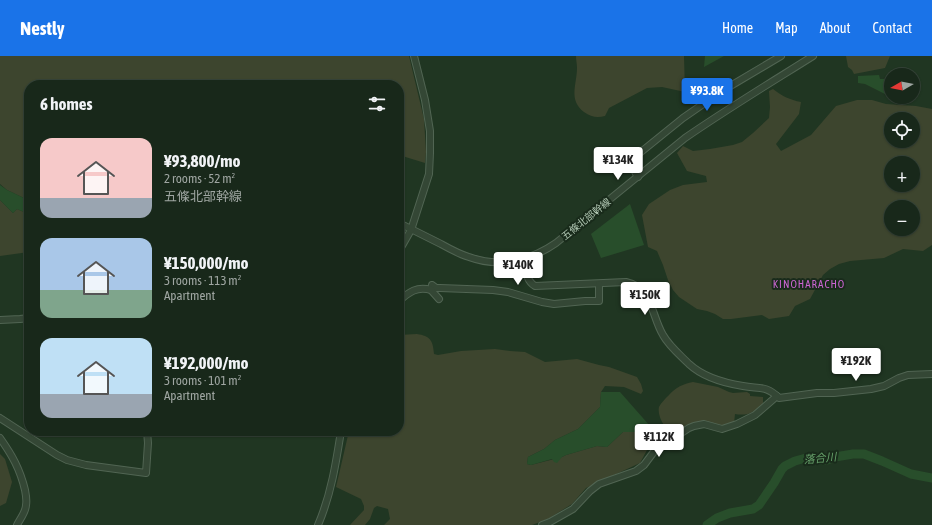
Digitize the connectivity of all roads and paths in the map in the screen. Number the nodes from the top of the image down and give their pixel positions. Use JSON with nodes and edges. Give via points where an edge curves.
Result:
{"nodes":[{"id":1,"x":414,"y":56,"type":"edge"},
{"id":2,"x":781,"y":56,"type":"edge"},
{"id":3,"x":813,"y":56,"type":"edge"},
{"id":4,"x":638,"y":177,"type":"junction"},
{"id":5,"x":404,"y":226,"type":"edge"},
{"id":6,"x":412,"y":230,"type":"junction"},
{"id":7,"x":404,"y":243,"type":"edge"},
{"id":8,"x":523,"y":259,"type":"junction"},
{"id":9,"x":599,"y":284,"type":"junction"},
{"id":10,"x":431,"y":288,"type":"junction"},
{"id":11,"x":404,"y":296,"type":"edge"},
{"id":12,"x":439,"y":299,"type":"dead end"},
{"id":13,"x":24,"y":318,"type":"edge"},
{"id":14,"x":0,"y":320,"type":"edge"},
{"id":15,"x":932,"y":374,"type":"edge"},
{"id":16,"x":778,"y":397,"type":"junction"},
{"id":17,"x":0,"y":418,"type":"edge"},
{"id":18,"x":24,"y":434,"type":"edge"},
{"id":19,"x":28,"y":436,"type":"edge"},
{"id":20,"x":147,"y":436,"type":"edge"},
{"id":21,"x":340,"y":436,"type":"edge"},
{"id":22,"x":0,"y":438,"type":"edge"},
{"id":23,"x":17,"y":525,"type":"edge"},
{"id":24,"x":318,"y":525,"type":"edge"},
{"id":25,"x":542,"y":525,"type":"edge"}],
"edges":[{"from":1,"to":6,"type":"street","via":[[425,100],[430,131],[430,153],[429,174]]},
{"from":2,"to":4,"type":"street","via":[[683,118],[636,156],[633,166]]},
{"from":3,"to":4,"type":"street","name":"五條北部幹線","via":[[725,110]]},
{"from":4,"to":8,"type":"street","name":"五條北部幹線","via":[[552,246]]},
{"from":5,"to":6,"type":"street","name":"五條北部幹線"},
{"from":6,"to":7,"type":"street"},
{"from":6,"to":8,"type":"street","name":"五條北部幹線","via":[[467,257],[482,261],[503,263]]},
{"from":8,"to":9,"type":"street","via":[[529,280],[534,286]]},
{"from":9,"to":10,"type":"street","via":[[599,301],[554,304],[493,290]]},
{"from":9,"to":16,"type":"street","via":[[626,282],[640,288],[645,293],[667,341],[702,374],[742,386],[763,388]]},
{"from":10,"to":11,"type":"street","via":[[412,291]]},
{"from":10,"to":12,"type":"street"},
{"from":13,"to":14,"type":"street"},
{"from":15,"to":16,"type":"street","via":[[908,375],[871,389]]},
{"from":16,"to":25,"type":"street","via":[[737,424],[722,429],[704,424],[689,428],[656,448],[640,469],[599,484],[573,509]]},
{"from":17,"to":18,"type":"street"},
{"from":19,"to":20,"type":"street","via":[[67,460],[146,473]]},
{"from":21,"to":24,"type":"street","via":[[333,478]]},
{"from":22,"to":23,"type":"street","via":[[19,470],[26,497],[25,511]]}]}
